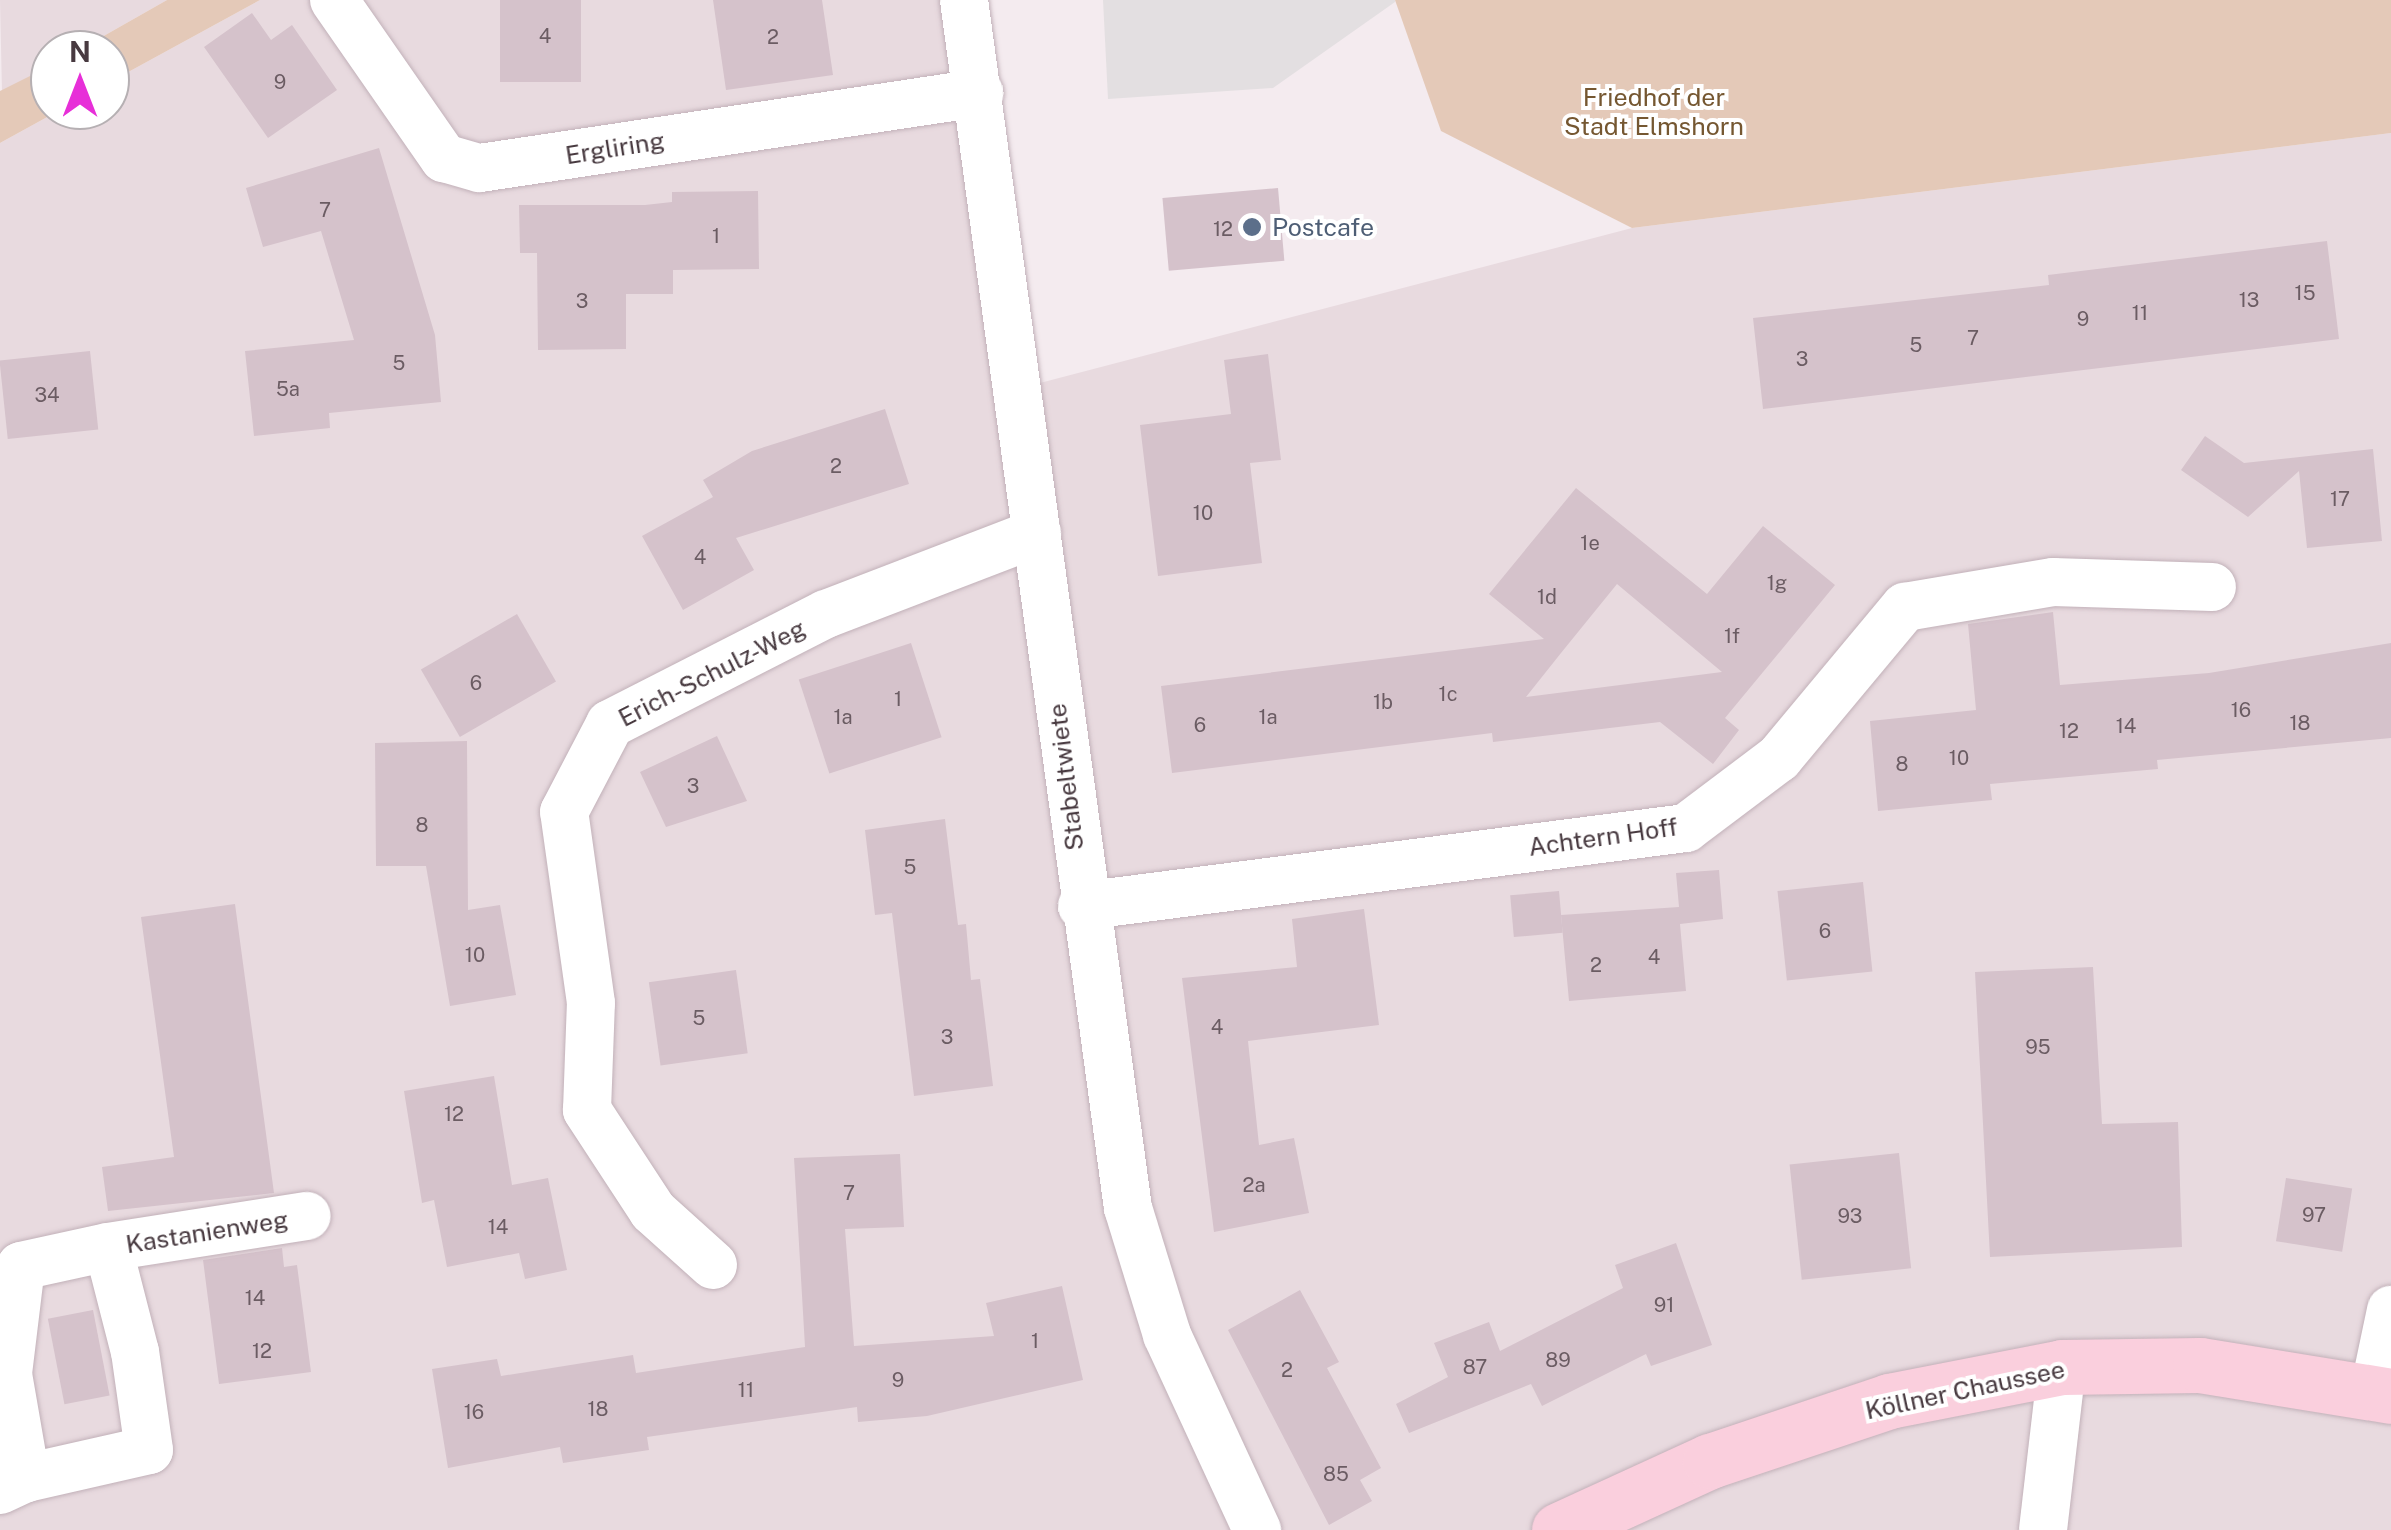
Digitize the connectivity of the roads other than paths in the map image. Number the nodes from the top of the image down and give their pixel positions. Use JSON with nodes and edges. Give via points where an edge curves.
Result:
{"nodes":[{"id":1,"x":334,"y":0,"type":"edge"},
{"id":2,"x":964,"y":0,"type":"edge"},
{"id":3,"x":978,"y":93,"type":"junction"},
{"id":4,"x":1037,"y":533,"type":"junction"},
{"id":5,"x":2212,"y":587,"type":"dead end"},
{"id":6,"x":1082,"y":906,"type":"junction"},
{"id":7,"x":307,"y":1216,"type":"dead end"},
{"id":8,"x":108,"y":1247,"type":"junction"},
{"id":9,"x":713,"y":1264,"type":"dead end"},
{"id":10,"x":2391,"y":1310,"type":"edge"},
{"id":11,"x":2062,"y":1367,"type":"junction"},
{"id":12,"x":2382,"y":1393,"type":"edge"},
{"id":13,"x":13,"y":1484,"type":"edge"},
{"id":14,"x":1257,"y":1530,"type":"edge"},
{"id":15,"x":1560,"y":1530,"type":"edge"},
{"id":16,"x":2044,"y":1530,"type":"edge"}],
"edges":[{"from":1,"to":3,"type":"street","name":"Ergliring","via":[[444,158],[480,168]]},
{"from":2,"to":3,"type":"street","name":"Stabeltwiete"},
{"from":3,"to":4,"type":"street","name":"Stabeltwiete"},
{"from":4,"to":6,"type":"street","name":"Stabeltwiete"},
{"from":4,"to":9,"type":"street","name":"Erich-Schulz-Weg","via":[[826,614],[610,724],[564,812],[590,1002],[587,1110],[654,1212]]},
{"from":5,"to":6,"type":"street","name":"Achtern Hoff","via":[[2052,582],[1905,607],[1778,758],[1686,828]]},
{"from":6,"to":14,"type":"street","name":"Stabeltwiete","via":[[1128,1208],[1168,1335]]},
{"from":7,"to":8,"type":"street","name":"Kastanienweg"},
{"from":8,"to":13,"type":"street","name":"Kastanienweg","via":[[21,1266],[8,1374]]},
{"from":8,"to":13,"type":"street","name":"Kastanienweg","via":[[135,1352],[149,1450]]},
{"from":10,"to":12,"type":"street"},
{"from":11,"to":12,"type":"street","name":"Köllner Chaussee","via":[[2200,1365]]},
{"from":11,"to":15,"type":"street","name":"Köllner Chaussee","via":[[1889,1401],[1710,1462]]},
{"from":11,"to":16,"type":"street"}]}
